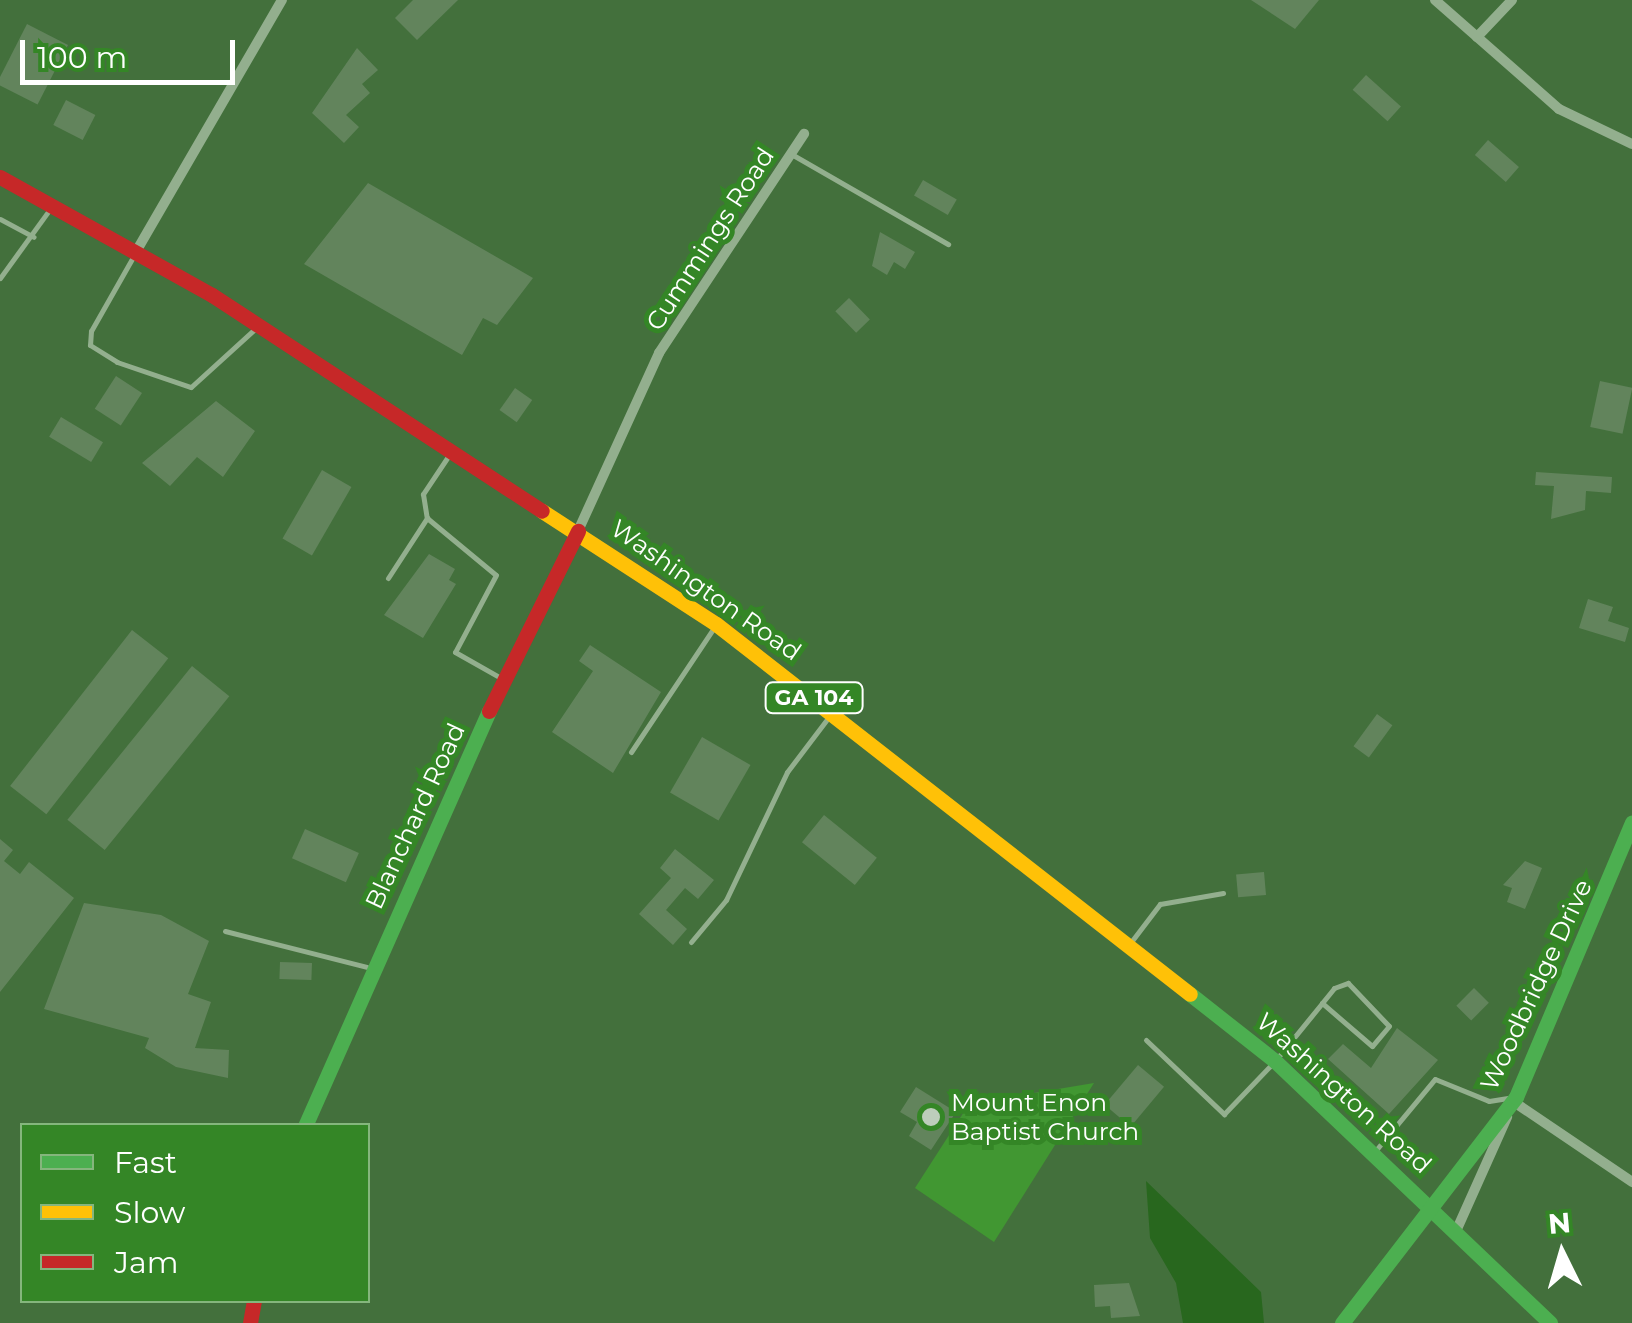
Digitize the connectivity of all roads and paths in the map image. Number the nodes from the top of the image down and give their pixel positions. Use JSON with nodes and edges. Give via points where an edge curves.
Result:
{"nodes":[{"id":1,"x":282,"y":0,"type":"edge"},
{"id":2,"x":1435,"y":0,"type":"edge"},
{"id":3,"x":1512,"y":0,"type":"edge"},
{"id":4,"x":1477,"y":37,"type":"junction"},
{"id":5,"x":804,"y":134,"type":"dead end"},
{"id":6,"x":1632,"y":144,"type":"edge"},
{"id":7,"x":790,"y":154,"type":"junction"},
{"id":8,"x":0,"y":176,"type":"edge"},
{"id":9,"x":52,"y":204,"type":"junction"},
{"id":10,"x":0,"y":219,"type":"edge"},
{"id":11,"x":34,"y":237,"type":"junction"},
{"id":12,"x":948,"y":244,"type":"dead end"},
{"id":13,"x":137,"y":250,"type":"junction"},
{"id":14,"x":0,"y":278,"type":"edge"},
{"id":15,"x":260,"y":326,"type":"junction"},
{"id":16,"x":454,"y":448,"type":"junction"},
{"id":17,"x":427,"y":518,"type":"junction"},
{"id":18,"x":578,"y":531,"type":"junction"},
{"id":19,"x":388,"y":578,"type":"dead end"},
{"id":20,"x":716,"y":624,"type":"junction"},
{"id":21,"x":508,"y":682,"type":"junction"},
{"id":22,"x":833,"y":712,"type":"junction"},
{"id":23,"x":631,"y":752,"type":"dead end"},
{"id":24,"x":1632,"y":823,"type":"edge"},
{"id":25,"x":1223,"y":893,"type":"dead end"},
{"id":26,"x":225,"y":931,"type":"dead end"},
{"id":27,"x":691,"y":942,"type":"dead end"},
{"id":28,"x":1129,"y":944,"type":"junction"},
{"id":29,"x":373,"y":969,"type":"junction"},
{"id":30,"x":1322,"y":1003,"type":"junction"},
{"id":31,"x":1146,"y":1040,"type":"dead end"},
{"id":32,"x":1275,"y":1060,"type":"junction"},
{"id":33,"x":1516,"y":1097,"type":"junction"},
{"id":34,"x":307,"y":1123,"type":"edge"},
{"id":35,"x":1374,"y":1152,"type":"junction"},
{"id":36,"x":1632,"y":1182,"type":"edge"},
{"id":37,"x":1436,"y":1209,"type":"junction"},
{"id":38,"x":1457,"y":1229,"type":"junction"},
{"id":39,"x":1342,"y":1323,"type":"edge"},
{"id":40,"x":1550,"y":1323,"type":"edge"}],
"edges":[{"from":1,"to":13,"type":"street"},
{"from":2,"to":4,"type":"street"},
{"from":3,"to":4,"type":"street"},
{"from":4,"to":6,"type":"street","via":[[1559,109]]},
{"from":5,"to":7,"type":"street","name":"Cummings Road"},
{"from":7,"to":12,"type":"lane"},
{"from":7,"to":18,"type":"street","name":"Cummings Road","via":[[659,353]]},
{"from":8,"to":9,"type":"main road","name":"Washington Road","number":"GA 104"},
{"from":9,"to":11,"type":"lane"},
{"from":9,"to":13,"type":"main road","name":"Washington Road","number":"GA 104"},
{"from":10,"to":11,"type":"lane"},
{"from":11,"to":14,"type":"lane"},
{"from":13,"to":15,"type":"main road","name":"Washington Road","number":"GA 104"},
{"from":13,"to":15,"type":"lane","via":[[91,330],[90,344],[117,362],[191,387]]},
{"from":15,"to":16,"type":"main road","name":"Washington Road","number":"GA 104"},
{"from":16,"to":17,"type":"lane","via":[[423,494]]},
{"from":16,"to":18,"type":"main road","name":"Washington Road","number":"GA 104"},
{"from":17,"to":19,"type":"lane"},
{"from":17,"to":21,"type":"lane","via":[[494,567],[455,652]]},
{"from":18,"to":20,"type":"main road","name":"Washington Road","number":"GA 104"},
{"from":18,"to":21,"type":"main road","name":"Blanchard Road"},
{"from":20,"to":22,"type":"main road","name":"Washington Road","number":"GA 104"},
{"from":20,"to":23,"type":"lane"},
{"from":21,"to":29,"type":"main road","name":"Blanchard Road"},
{"from":22,"to":27,"type":"lane","via":[[787,772],[726,900]]},
{"from":22,"to":28,"type":"main road","name":"Washington Road","number":"GA 104"},
{"from":24,"to":33,"type":"main road","name":"Woodbridge Drive"},
{"from":25,"to":28,"type":"lane","via":[[1160,904]]},
{"from":26,"to":29,"type":"lane"},
{"from":28,"to":32,"type":"main road","name":"Washington Road","number":"GA 104"},
{"from":29,"to":34,"type":"main road","name":"Blanchard Road"},
{"from":30,"to":30,"type":"lane","via":[[1348,984],[1389,1026],[1372,1046]]},
{"from":30,"to":32,"type":"lane"},
{"from":31,"to":32,"type":"lane","via":[[1224,1114]]},
{"from":32,"to":35,"type":"main road","name":"Washington Road","number":"GA 104"},
{"from":33,"to":35,"type":"lane","via":[[1489,1102],[1436,1080]]},
{"from":33,"to":36,"type":"street"},
{"from":33,"to":37,"type":"main road","name":"Woodbridge Drive"},
{"from":33,"to":38,"type":"street"},
{"from":35,"to":37,"type":"main road","name":"Washington Road","number":"GA 104"},
{"from":37,"to":38,"type":"main road","name":"Washington Road","number":"GA 104"},
{"from":37,"to":39,"type":"main road","name":"Woodbridge Drive"},
{"from":38,"to":40,"type":"main road","name":"Washington Road","number":"GA 104"}]}
